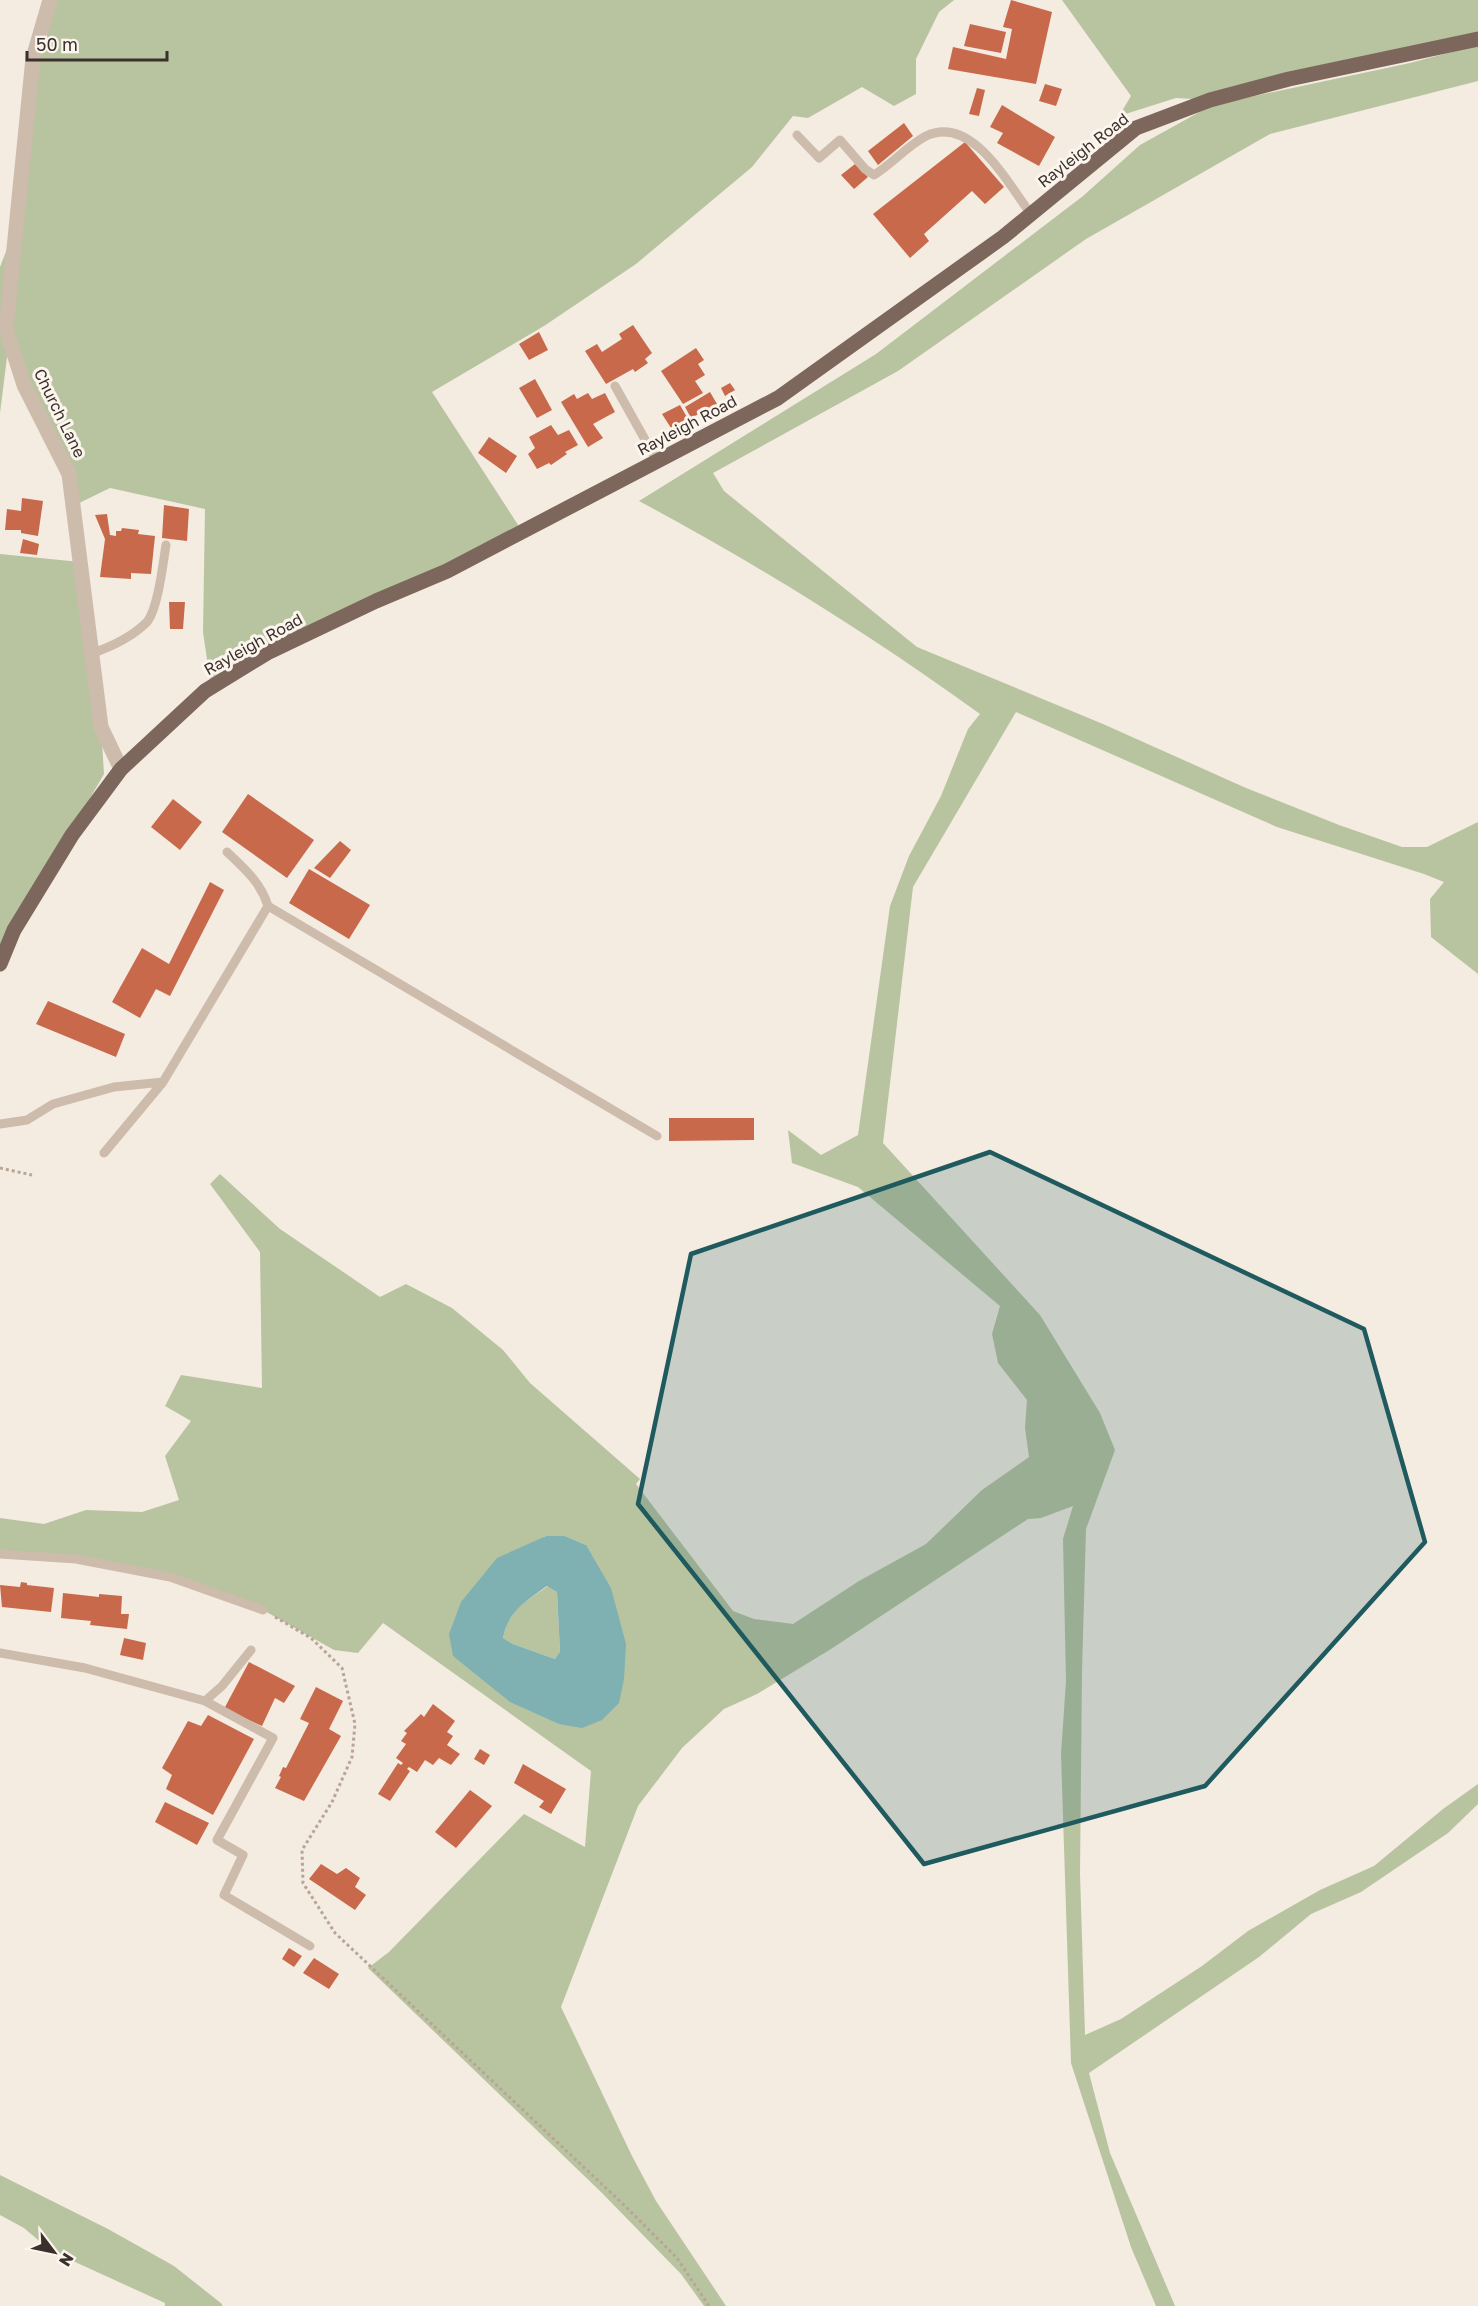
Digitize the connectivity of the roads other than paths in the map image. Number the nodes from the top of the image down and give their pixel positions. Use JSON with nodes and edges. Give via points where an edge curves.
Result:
{"nodes":[{"id":1,"x":50,"y":0,"type":"edge"},
{"id":2,"x":1478,"y":39,"type":"edge"},
{"id":3,"x":797,"y":135,"type":"dead end"},
{"id":4,"x":1031,"y":214,"type":"junction"},
{"id":5,"x":615,"y":386,"type":"dead end"},
{"id":6,"x":657,"y":461,"type":"junction"},
{"id":7,"x":166,"y":545,"type":"dead end"},
{"id":8,"x":90,"y":654,"type":"junction"},
{"id":9,"x":122,"y":770,"type":"junction"},
{"id":10,"x":227,"y":852,"type":"dead end"},
{"id":11,"x":268,"y":906,"type":"junction"},
{"id":12,"x":0,"y":964,"type":"edge"},
{"id":13,"x":163,"y":1082,"type":"junction"},
{"id":14,"x":0,"y":1124,"type":"edge"},
{"id":15,"x":657,"y":1136,"type":"dead end"},
{"id":16,"x":104,"y":1153,"type":"dead end"},
{"id":17,"x":0,"y":1554,"type":"edge"},
{"id":18,"x":263,"y":1610,"type":"road end"},
{"id":19,"x":251,"y":1650,"type":"dead end"},
{"id":20,"x":0,"y":1653,"type":"edge"},
{"id":21,"x":205,"y":1701,"type":"junction"},
{"id":22,"x":310,"y":1946,"type":"dead end"}],
"edges":[{"from":1,"to":8,"type":"street","name":"Church Lane","via":[[33,58],[6,329],[24,385],[69,474]]},
{"from":2,"to":4,"type":"main road","name":"Rayleigh Road","via":[[1255,88],[1136,128]]},
{"from":3,"to":4,"type":"lane","via":[[819,158],[840,140],[874,175],[926,136],[938,132],[961,134],[978,146]]},
{"from":4,"to":6,"type":"main road","name":"Rayleigh Road","via":[[778,398]]},
{"from":5,"to":6,"type":"lane"},
{"from":6,"to":9,"type":"main road","name":"Rayleigh Road","via":[[447,571],[267,652],[205,691]]},
{"from":7,"to":8,"type":"lane","via":[[148,620],[117,644]]},
{"from":8,"to":9,"type":"street","name":"Church Lane","via":[[101,727]]},
{"from":9,"to":12,"type":"main road","name":"Rayleigh Road","via":[[72,835],[14,930]]},
{"from":10,"to":11,"type":"lane","via":[[263,890]]},
{"from":11,"to":13,"type":"lane"},
{"from":11,"to":15,"type":"lane"},
{"from":13,"to":14,"type":"lane","via":[[114,1086],[53,1104],[27,1120]]},
{"from":13,"to":16,"type":"lane"},
{"from":17,"to":18,"type":"lane","via":[[76,1559],[170,1577]]},
{"from":19,"to":21,"type":"lane"},
{"from":20,"to":21,"type":"lane","via":[[85,1668]]},
{"from":21,"to":22,"type":"lane","via":[[273,1738],[217,1840],[243,1855],[224,1895]]}]}
